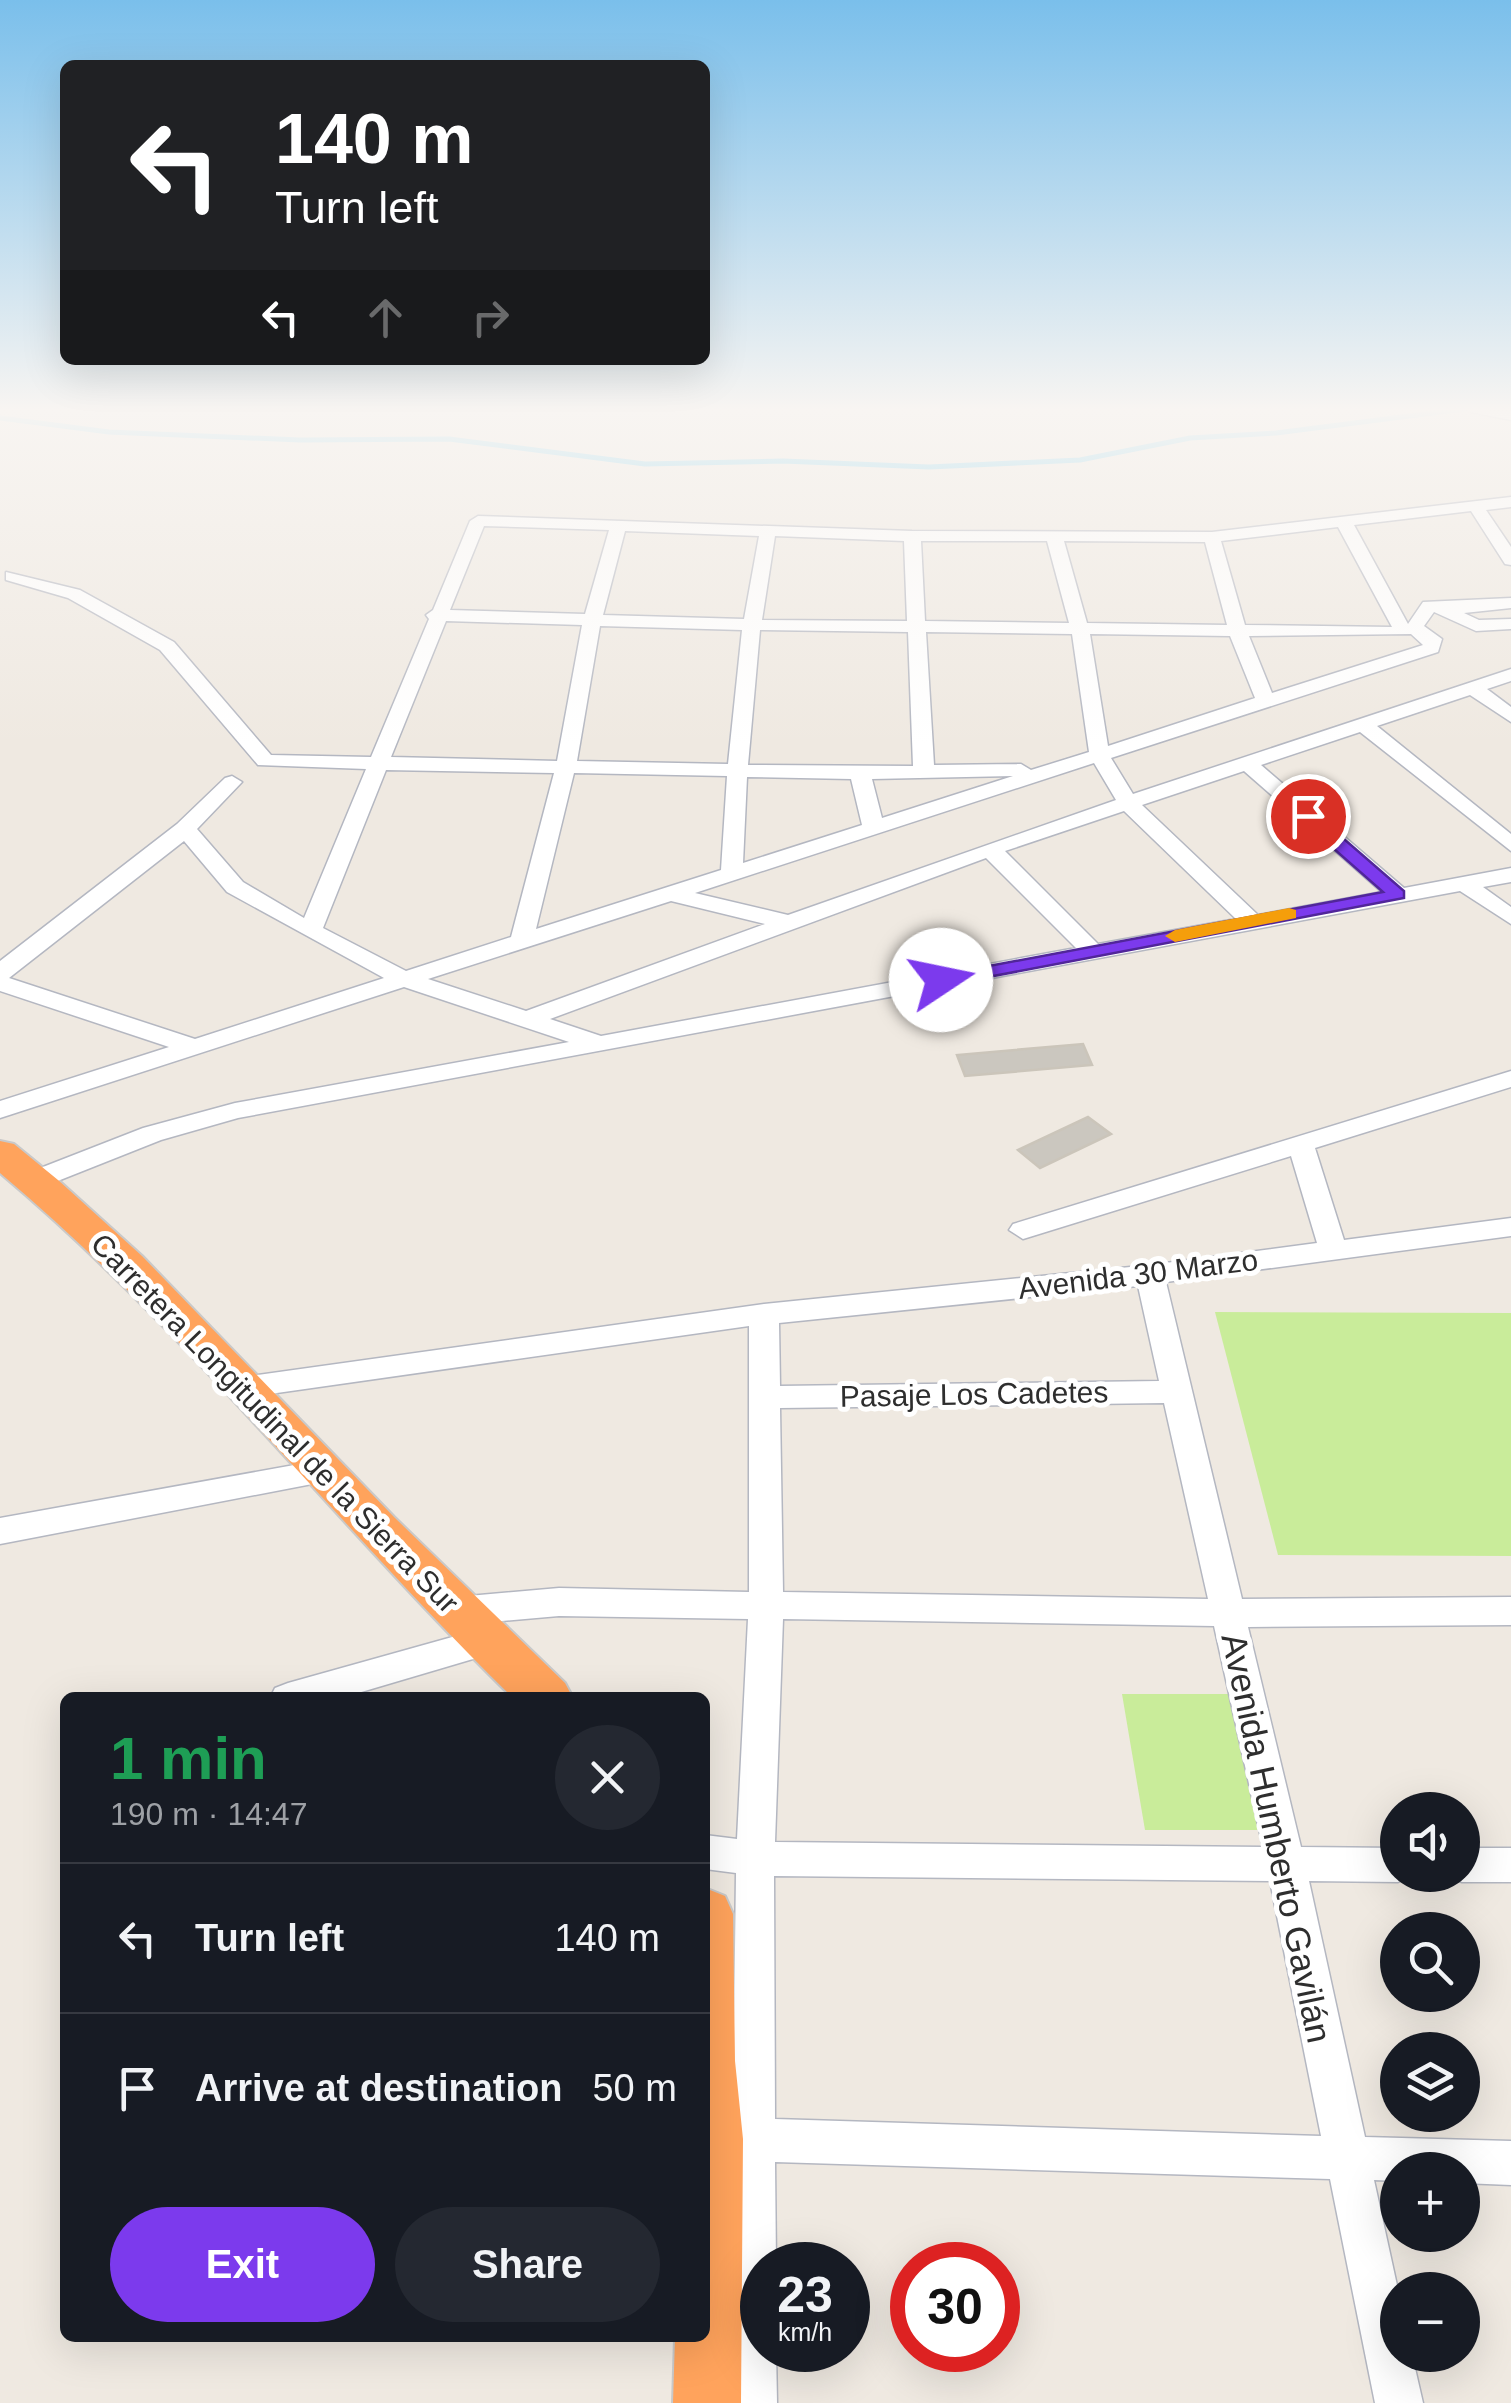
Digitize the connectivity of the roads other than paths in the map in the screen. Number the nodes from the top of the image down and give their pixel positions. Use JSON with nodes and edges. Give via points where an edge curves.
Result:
{"nodes":[{"id":1,"x":478,"y":521,"type":"edge"},
{"id":2,"x":481,"y":521,"type":"edge"},
{"id":3,"x":1342,"y":521,"type":"edge"},
{"id":4,"x":1343,"y":521,"type":"edge"},
{"id":5,"x":1486,"y":521,"type":"edge"},
{"id":6,"x":618,"y":528,"type":"junction"},
{"id":7,"x":768,"y":530,"type":"junction"},
{"id":8,"x":912,"y":536,"type":"junction"},
{"id":9,"x":1212,"y":536,"type":"junction"},
{"id":10,"x":1054,"y":537,"type":"junction"},
{"id":11,"x":1511,"y":560,"type":"edge"},
{"id":12,"x":12,"y":576,"type":"dead end"},
{"id":13,"x":1511,"y":603,"type":"edge"},
{"id":14,"x":1452,"y":610,"type":"junction"},
{"id":15,"x":436,"y":615,"type":"junction"},
{"id":16,"x":592,"y":622,"type":"junction"},
{"id":17,"x":1511,"y":624,"type":"edge"},
{"id":18,"x":755,"y":625,"type":"junction"},
{"id":19,"x":914,"y":628,"type":"junction"},
{"id":20,"x":1080,"y":630,"type":"junction"},
{"id":21,"x":1237,"y":630,"type":"junction"},
{"id":22,"x":1408,"y":630,"type":"junction"},
{"id":23,"x":1511,"y":675,"type":"edge"},
{"id":24,"x":1472,"y":688,"type":"junction"},
{"id":25,"x":1266,"y":703,"type":"junction"},
{"id":26,"x":1511,"y":716,"type":"edge"},
{"id":27,"x":1365,"y":726,"type":"junction"},
{"id":28,"x":1100,"y":757,"type":"junction"},
{"id":29,"x":1248,"y":764,"type":"junction"},
{"id":30,"x":379,"y":766,"type":"junction"},
{"id":31,"x":566,"y":766,"type":"junction"},
{"id":32,"x":1057,"y":769,"type":"junction"},
{"id":33,"x":737,"y":771,"type":"junction"},
{"id":34,"x":860,"y":773,"type":"junction"},
{"id":35,"x":924,"y":773,"type":"junction"},
{"id":36,"x":232,"y":782,"type":"dead end"},
{"id":37,"x":1128,"y":802,"type":"junction"},
{"id":38,"x":873,"y":827,"type":"junction"},
{"id":39,"x":184,"y":829,"type":"junction"},
{"id":40,"x":1511,"y":844,"type":"edge"},
{"id":41,"x":990,"y":849,"type":"junction"},
{"id":42,"x":732,"y":871,"type":"junction"},
{"id":43,"x":1511,"y":874,"type":"edge"},
{"id":44,"x":1464,"y":884,"type":"junction"},
{"id":45,"x":668,"y":893,"type":"junction"},
{"id":46,"x":1397,"y":894,"type":"junction"},
{"id":47,"x":1511,"y":918,"type":"edge"},
{"id":48,"x":1251,"y":920,"type":"junction"},
{"id":49,"x":788,"y":922,"type":"junction"},
{"id":50,"x":310,"y":932,"type":"junction"},
{"id":51,"x":522,"y":941,"type":"junction"},
{"id":52,"x":1093,"y":952,"type":"junction"},
{"id":53,"x":0,"y":973,"type":"edge"},
{"id":54,"x":403,"y":978,"type":"junction"},
{"id":55,"x":0,"y":983,"type":"edge"},
{"id":56,"x":527,"y":1019,"type":"junction"},
{"id":57,"x":600,"y":1044,"type":"junction"},
{"id":58,"x":194,"y":1047,"type":"junction"},
{"id":59,"x":1511,"y":1078,"type":"edge"},
{"id":60,"x":0,"y":1110,"type":"edge"},
{"id":61,"x":1300,"y":1142,"type":"junction"},
{"id":62,"x":17,"y":1166,"type":"edge"},
{"id":63,"x":1511,"y":1226,"type":"edge"},
{"id":64,"x":1023,"y":1230,"type":"dead end"},
{"id":65,"x":1333,"y":1250,"type":"junction"},
{"id":66,"x":1150,"y":1275,"type":"junction"},
{"id":67,"x":764,"y":1314,"type":"junction"},
{"id":68,"x":248,"y":1386,"type":"junction"},
{"id":69,"x":1180,"y":1392,"type":"junction"},
{"id":70,"x":768,"y":1397,"type":"junction"},
{"id":71,"x":322,"y":1472,"type":"junction"},
{"id":72,"x":0,"y":1530,"type":"edge"},
{"id":73,"x":766,"y":1605,"type":"junction"},
{"id":74,"x":1511,"y":1611,"type":"edge"},
{"id":75,"x":1229,"y":1613,"type":"junction"},
{"id":76,"x":472,"y":1626,"type":"junction"},
{"id":77,"x":303,"y":1692,"type":"edge"},
{"id":78,"x":541,"y":1692,"type":"edge"},
{"id":79,"x":710,"y":1853,"type":"edge"},
{"id":80,"x":755,"y":1859,"type":"junction"},
{"id":81,"x":1286,"y":1865,"type":"junction"},
{"id":82,"x":1380,"y":1865,"type":"edge"},
{"id":83,"x":1480,"y":1865,"type":"edge"},
{"id":84,"x":1511,"y":1865,"type":"edge"},
{"id":85,"x":710,"y":2117,"type":"edge"},
{"id":86,"x":755,"y":2140,"type":"junction"},
{"id":87,"x":1345,"y":2159,"type":"junction"},
{"id":88,"x":1511,"y":2162,"type":"edge"},
{"id":89,"x":710,"y":2245,"type":"edge"},
{"id":90,"x":708,"y":2342,"type":"edge"},
{"id":91,"x":707,"y":2403,"type":"edge"},
{"id":92,"x":753,"y":2403,"type":"edge"},
{"id":93,"x":1399,"y":2403,"type":"edge"}],
"edges":[{"from":1,"to":15,"type":"street"},
{"from":2,"to":6,"type":"street"},
{"from":3,"to":9,"type":"street"},
{"from":4,"to":22,"type":"street"},
{"from":5,"to":11,"type":"street"},
{"from":6,"to":7,"type":"street"},
{"from":6,"to":16,"type":"street"},
{"from":7,"to":8,"type":"street"},
{"from":7,"to":18,"type":"street"},
{"from":8,"to":10,"type":"street"},
{"from":8,"to":19,"type":"street"},
{"from":9,"to":10,"type":"street"},
{"from":9,"to":21,"type":"street"},
{"from":10,"to":20,"type":"street"},
{"from":12,"to":30,"type":"street","via":[[74,594],[168,646],[265,761]]},
{"from":13,"to":14,"type":"street"},
{"from":14,"to":17,"type":"street","via":[[1476,626]]},
{"from":14,"to":22,"type":"street","via":[[1429,606]]},
{"from":15,"to":16,"type":"street"},
{"from":15,"to":30,"type":"street"},
{"from":16,"to":18,"type":"street"},
{"from":16,"to":31,"type":"street"},
{"from":18,"to":19,"type":"street"},
{"from":18,"to":33,"type":"street"},
{"from":19,"to":20,"type":"street"},
{"from":19,"to":35,"type":"street"},
{"from":20,"to":21,"type":"street"},
{"from":20,"to":28,"type":"street"},
{"from":21,"to":22,"type":"street"},
{"from":21,"to":25,"type":"street"},
{"from":22,"to":25,"type":"street","via":[[1433,639],[1432,648]]},
{"from":23,"to":24,"type":"street"},
{"from":24,"to":26,"type":"street"},
{"from":24,"to":27,"type":"street"},
{"from":25,"to":28,"type":"street"},
{"from":27,"to":29,"type":"street"},
{"from":27,"to":40,"type":"street"},
{"from":28,"to":32,"type":"street"},
{"from":28,"to":37,"type":"street"},
{"from":29,"to":37,"type":"street"},
{"from":29,"to":46,"type":"street"},
{"from":30,"to":31,"type":"street"},
{"from":30,"to":50,"type":"street"},
{"from":31,"to":33,"type":"street"},
{"from":31,"to":51,"type":"street"},
{"from":32,"to":35,"type":"street"},
{"from":32,"to":38,"type":"street"},
{"from":33,"to":34,"type":"street"},
{"from":33,"to":42,"type":"street"},
{"from":34,"to":35,"type":"street"},
{"from":34,"to":38,"type":"street"},
{"from":36,"to":39,"type":"street"},
{"from":37,"to":41,"type":"street"},
{"from":37,"to":48,"type":"street"},
{"from":38,"to":42,"type":"street"},
{"from":39,"to":50,"type":"street","via":[[235,887]]},
{"from":39,"to":53,"type":"street"},
{"from":41,"to":49,"type":"street"},
{"from":41,"to":52,"type":"street"},
{"from":42,"to":45,"type":"street"},
{"from":43,"to":44,"type":"street"},
{"from":44,"to":46,"type":"street"},
{"from":44,"to":47,"type":"street"},
{"from":45,"to":49,"type":"street"},
{"from":45,"to":51,"type":"street"},
{"from":46,"to":48,"type":"street"},
{"from":48,"to":52,"type":"street"},
{"from":49,"to":56,"type":"street"},
{"from":50,"to":54,"type":"street"},
{"from":51,"to":54,"type":"street"},
{"from":52,"to":57,"type":"street"},
{"from":54,"to":56,"type":"street"},
{"from":54,"to":58,"type":"street"},
{"from":55,"to":58,"type":"street"},
{"from":56,"to":57,"type":"street"},
{"from":57,"to":62,"type":"street","via":[[235,1111]]},
{"from":58,"to":60,"type":"street"},
{"from":59,"to":61,"type":"street"},
{"from":61,"to":64,"type":"street"},
{"from":61,"to":65,"type":"street"},
{"from":62,"to":68,"type":"highway","name":"Carretera Longitudinal de la Sierra Sur"},
{"from":63,"to":65,"type":"street","name":"Avenida 30 Marzo"},
{"from":65,"to":66,"type":"street","name":"Avenida 30 Marzo"},
{"from":66,"to":67,"type":"street","name":"Avenida 30 Marzo"},
{"from":66,"to":69,"type":"street","name":"Avenida Humberto Gavilán"},
{"from":67,"to":68,"type":"street","name":"Avenida 30 Marzo"},
{"from":67,"to":70,"type":"street"},
{"from":68,"to":71,"type":"highway","name":"Carretera Longitudinal de la Sierra Sur"},
{"from":69,"to":70,"type":"street","name":"Pasaje Los Cadetes"},
{"from":69,"to":75,"type":"street","name":"Avenida Humberto Gavilán"},
{"from":70,"to":73,"type":"street"},
{"from":71,"to":72,"type":"street"},
{"from":71,"to":76,"type":"highway","name":"Carretera Longitudinal de la Sierra Sur"},
{"from":73,"to":75,"type":"street"},
{"from":73,"to":76,"type":"street","via":[[558,1602]]},
{"from":73,"to":80,"type":"street"},
{"from":74,"to":75,"type":"street"},
{"from":75,"to":81,"type":"street","name":"Avenida Humberto Gavilán"},
{"from":76,"to":77,"type":"street"},
{"from":76,"to":78,"type":"highway","name":"Carretera Longitudinal de la Sierra Sur"},
{"from":79,"to":80,"type":"street"},
{"from":80,"to":81,"type":"street"},
{"from":80,"to":86,"type":"street"},
{"from":81,"to":82,"type":"street"},
{"from":81,"to":87,"type":"street","name":"Avenida Humberto Gavilán"},
{"from":83,"to":84,"type":"street"},
{"from":85,"to":89,"type":"highway"},
{"from":86,"to":87,"type":"street"},
{"from":86,"to":92,"type":"street"},
{"from":87,"to":88,"type":"street"},
{"from":87,"to":93,"type":"street","name":"Avenida Humberto Gavilán"},
{"from":90,"to":91,"type":"highway"}]}
